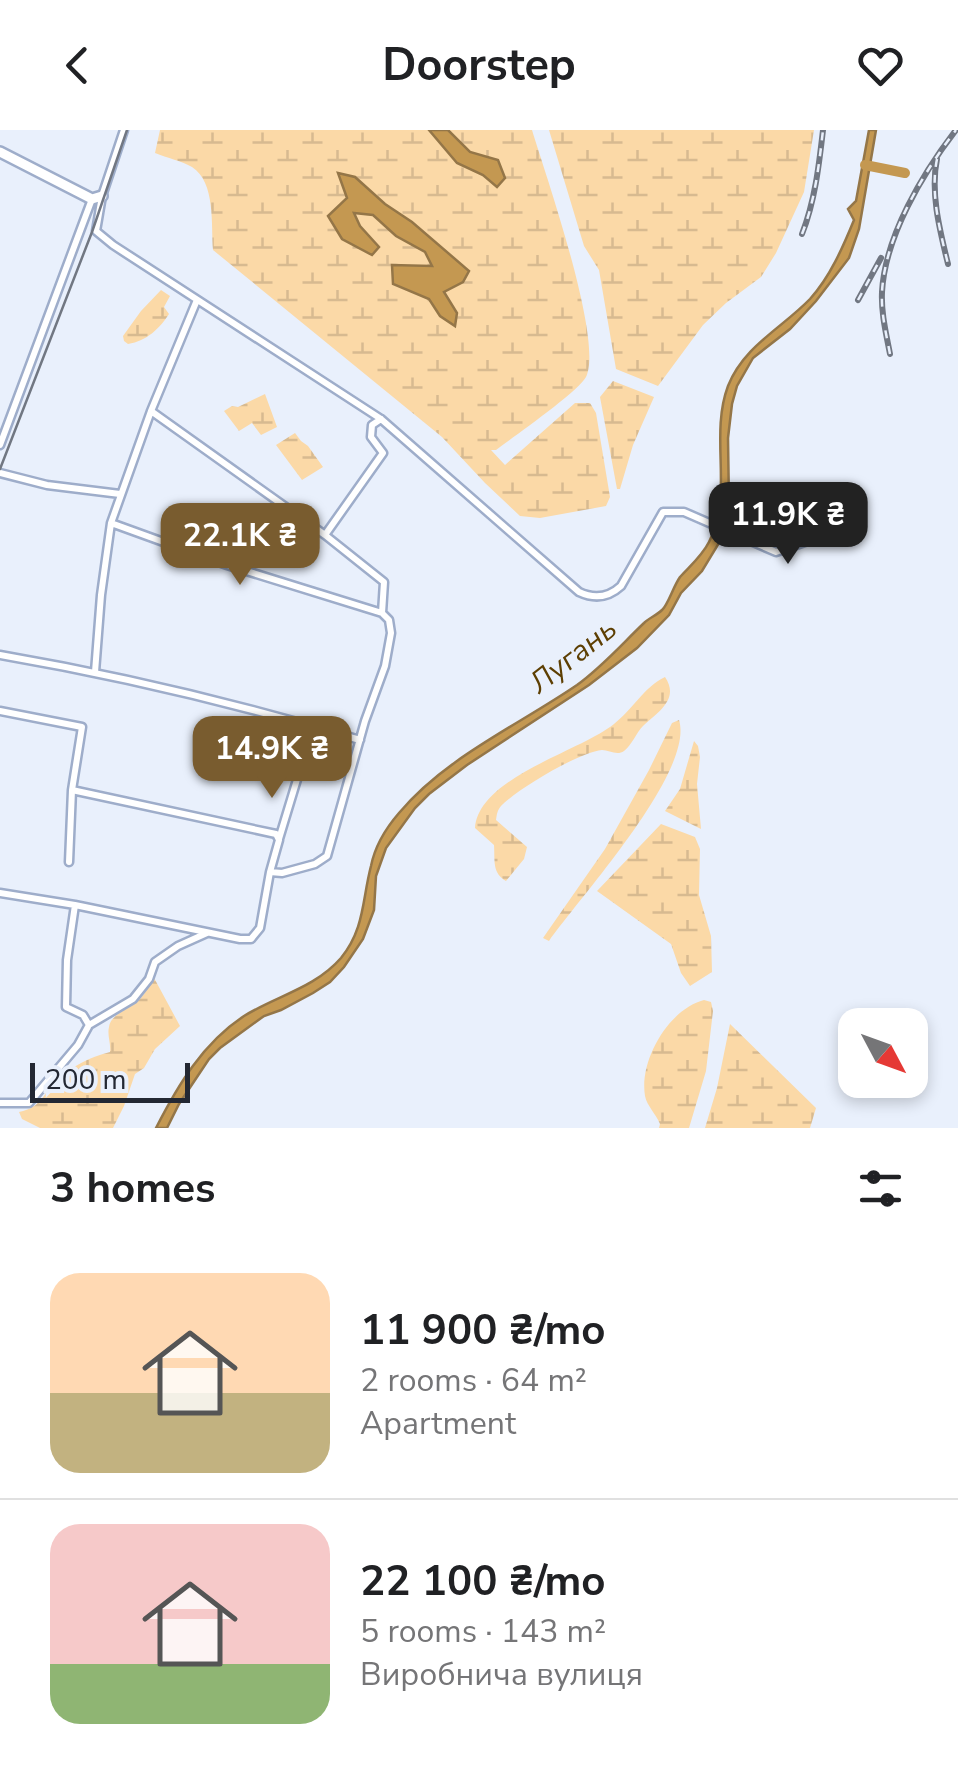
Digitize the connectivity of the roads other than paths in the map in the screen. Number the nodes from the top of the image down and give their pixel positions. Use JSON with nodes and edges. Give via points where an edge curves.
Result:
{"nodes":[{"id":1,"x":124,"y":130,"type":"edge"},
{"id":2,"x":0,"y":152,"type":"edge"},
{"id":3,"x":97,"y":198,"type":"junction"},
{"id":4,"x":197,"y":300,"type":"junction"},
{"id":5,"x":151,"y":411,"type":"junction"},
{"id":6,"x":380,"y":418,"type":"junction"},
{"id":7,"x":0,"y":446,"type":"edge"},
{"id":8,"x":0,"y":474,"type":"edge"},
{"id":9,"x":120,"y":494,"type":"junction"},
{"id":10,"x":111,"y":523,"type":"junction"},
{"id":11,"x":325,"y":535,"type":"junction"},
{"id":12,"x":819,"y":537,"type":"dead end"},
{"id":13,"x":382,"y":614,"type":"junction"},
{"id":14,"x":0,"y":654,"type":"edge"},
{"id":15,"x":95,"y":672,"type":"junction"},
{"id":16,"x":0,"y":712,"type":"edge"},
{"id":17,"x":360,"y":740,"type":"junction"},
{"id":18,"x":299,"y":773,"type":"dead end"},
{"id":19,"x":72,"y":790,"type":"junction"},
{"id":20,"x":279,"y":840,"type":"junction"},
{"id":21,"x":70,"y":862,"type":"dead end"},
{"id":22,"x":270,"y":872,"type":"junction"},
{"id":23,"x":0,"y":893,"type":"edge"},
{"id":24,"x":75,"y":905,"type":"junction"},
{"id":25,"x":208,"y":932,"type":"junction"},
{"id":26,"x":89,"y":1025,"type":"junction"},
{"id":27,"x":0,"y":1103,"type":"edge"}],
"edges":[{"from":1,"to":3,"type":"street"},
{"from":2,"to":3,"type":"street"},
{"from":3,"to":4,"type":"street","via":[[96,231]]},
{"from":3,"to":7,"type":"street"},
{"from":4,"to":5,"type":"street"},
{"from":4,"to":6,"type":"street"},
{"from":5,"to":9,"type":"street"},
{"from":5,"to":11,"type":"street"},
{"from":6,"to":11,"type":"street","via":[[372,437],[384,453]]},
{"from":6,"to":12,"type":"street","via":[[590,598],[621,586],[664,512],[684,512],[776,552]]},
{"from":8,"to":9,"type":"street"},
{"from":9,"to":10,"type":"street"},
{"from":10,"to":13,"type":"street"},
{"from":10,"to":15,"type":"street"},
{"from":11,"to":13,"type":"street","via":[[384,582]]},
{"from":13,"to":17,"type":"street","via":[[389,620],[389,649]]},
{"from":14,"to":15,"type":"street"},
{"from":15,"to":17,"type":"street"},
{"from":16,"to":19,"type":"street","via":[[82,727]]},
{"from":17,"to":22,"type":"street","via":[[326,856]]},
{"from":18,"to":20,"type":"street"},
{"from":19,"to":20,"type":"street","via":[[270,832]]},
{"from":19,"to":21,"type":"street"},
{"from":20,"to":22,"type":"street"},
{"from":22,"to":25,"type":"street","via":[[260,928],[251,940]]},
{"from":23,"to":24,"type":"street"},
{"from":24,"to":25,"type":"street"},
{"from":24,"to":26,"type":"street","via":[[66,1007]]},
{"from":25,"to":26,"type":"street","via":[[155,962],[133,999]]},
{"from":26,"to":27,"type":"street","via":[[29,1103]]}]}
